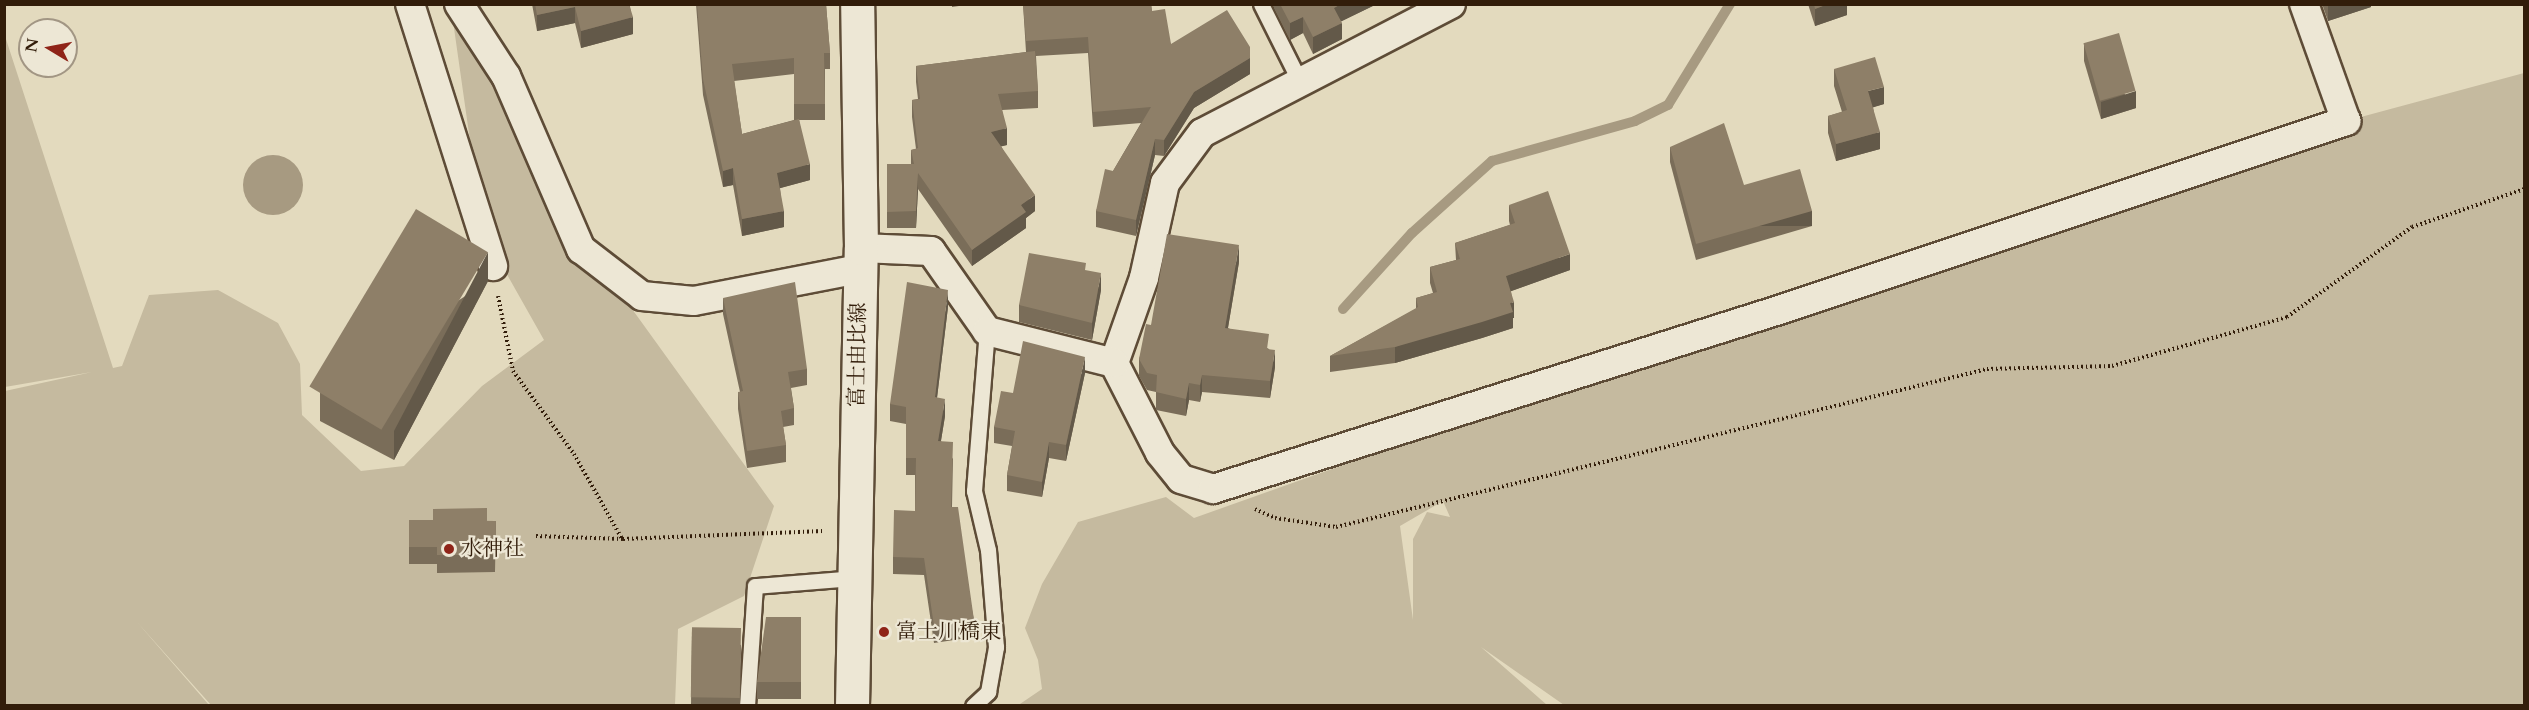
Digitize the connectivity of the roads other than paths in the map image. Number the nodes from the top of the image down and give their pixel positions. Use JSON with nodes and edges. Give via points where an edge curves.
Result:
{"nodes":[{"id":1,"x":410,"y":4,"type":"edge"},
{"id":2,"x":459,"y":4,"type":"edge"},
{"id":3,"x":858,"y":4,"type":"edge"},
{"id":4,"x":1261,"y":4,"type":"edge"},
{"id":5,"x":1451,"y":4,"type":"edge"},
{"id":6,"x":2304,"y":4,"type":"edge"},
{"id":7,"x":1301,"y":84,"type":"junction"},
{"id":8,"x":860,"y":258,"type":"junction"},
{"id":9,"x":493,"y":266,"type":"road end"},
{"id":10,"x":987,"y":331,"type":"junction"},
{"id":11,"x":1114,"y":363,"type":"junction"},
{"id":12,"x":855,"y":578,"type":"junction"},
{"id":13,"x":747,"y":705,"type":"edge"},
{"id":14,"x":852,"y":705,"type":"edge"},
{"id":15,"x":973,"y":705,"type":"edge"}],
"edges":[{"from":1,"to":9,"type":"street"},
{"from":2,"to":8,"type":"street","via":[[506,75],[581,249],[642,296],[694,301]]},
{"from":3,"to":8,"type":"main road","name":"富士由比線"},
{"from":4,"to":7,"type":"lane"},
{"from":5,"to":7,"type":"street"},
{"from":6,"to":11,"type":"street","via":[[2346,121],[1782,309],[1213,489],[1181,479],[1160,453]]},
{"from":7,"to":11,"type":"street","via":[[1202,133],[1165,183],[1144,279]]},
{"from":8,"to":10,"type":"street","via":[[931,251]]},
{"from":8,"to":12,"type":"main road","name":"富士由比線"},
{"from":10,"to":11,"type":"street"},
{"from":10,"to":15,"type":"lane","via":[[974,491],[988,550],[996,646],[988,692]]},
{"from":12,"to":13,"type":"lane","via":[[754,586]]},
{"from":12,"to":14,"type":"main road","name":"富士由比線"}]}
